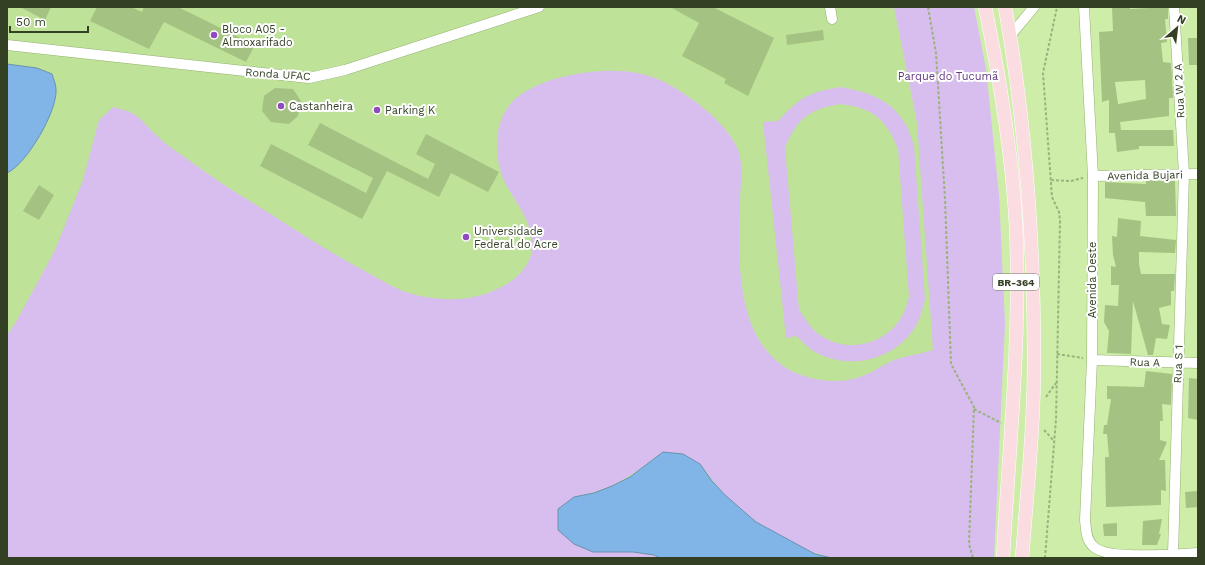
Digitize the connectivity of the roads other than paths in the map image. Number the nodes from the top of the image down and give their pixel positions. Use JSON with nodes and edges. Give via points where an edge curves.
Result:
{"nodes":[{"id":1,"x":539,"y":7,"type":"edge"},
{"id":2,"x":830,"y":7,"type":"edge"},
{"id":3,"x":985,"y":7,"type":"edge"},
{"id":4,"x":1005,"y":7,"type":"edge"},
{"id":5,"x":1034,"y":7,"type":"edge"},
{"id":6,"x":1084,"y":7,"type":"edge"},
{"id":7,"x":1174,"y":7,"type":"edge"},
{"id":8,"x":832,"y":18,"type":"dead end"},
{"id":9,"x":1010,"y":36,"type":"junction"},
{"id":10,"x":7,"y":45,"type":"edge"},
{"id":11,"x":1184,"y":174,"type":"junction"},
{"id":12,"x":1198,"y":174,"type":"edge"},
{"id":13,"x":1093,"y":176,"type":"junction"},
{"id":14,"x":1092,"y":360,"type":"junction"},
{"id":15,"x":1178,"y":363,"type":"junction"},
{"id":16,"x":1198,"y":363,"type":"edge"},
{"id":17,"x":1198,"y":553,"type":"edge"},
{"id":18,"x":1173,"y":554,"type":"junction"},
{"id":19,"x":1003,"y":558,"type":"edge"},
{"id":20,"x":1022,"y":558,"type":"edge"}],
"edges":[{"from":1,"to":10,"type":"street","name":"Ronda UFAC","via":[[346,70],[309,78]]},
{"from":2,"to":8,"type":"street"},
{"from":3,"to":19,"type":"main road","number":"BR-364","via":[[1004,102],[1016,225],[1017,320],[1014,397]]},
{"from":4,"to":9,"type":"main road","number":"BR-364"},
{"from":5,"to":9,"type":"street"},
{"from":6,"to":13,"type":"street","name":"Avenida Oeste"},
{"from":7,"to":11,"type":"street","name":"Rua W 2 A"},
{"from":9,"to":20,"type":"main road","number":"BR-364","via":[[1022,115],[1032,266],[1034,363]]},
{"from":11,"to":12,"type":"street","name":"Avenida Bujari"},
{"from":11,"to":13,"type":"street","name":"Avenida Bujari"},
{"from":11,"to":15,"type":"street","name":"Rua S 1"},
{"from":13,"to":14,"type":"street","name":"Avenida Oeste"},
{"from":14,"to":15,"type":"street","name":"Rua A"},
{"from":14,"to":18,"type":"street","name":"Avenida Oeste","via":[[1085,520],[1088,538],[1096,550],[1115,555]]},
{"from":15,"to":16,"type":"street","name":"Rua A"},
{"from":15,"to":18,"type":"street","name":"Rua S 1"},
{"from":17,"to":18,"type":"street"}]}
